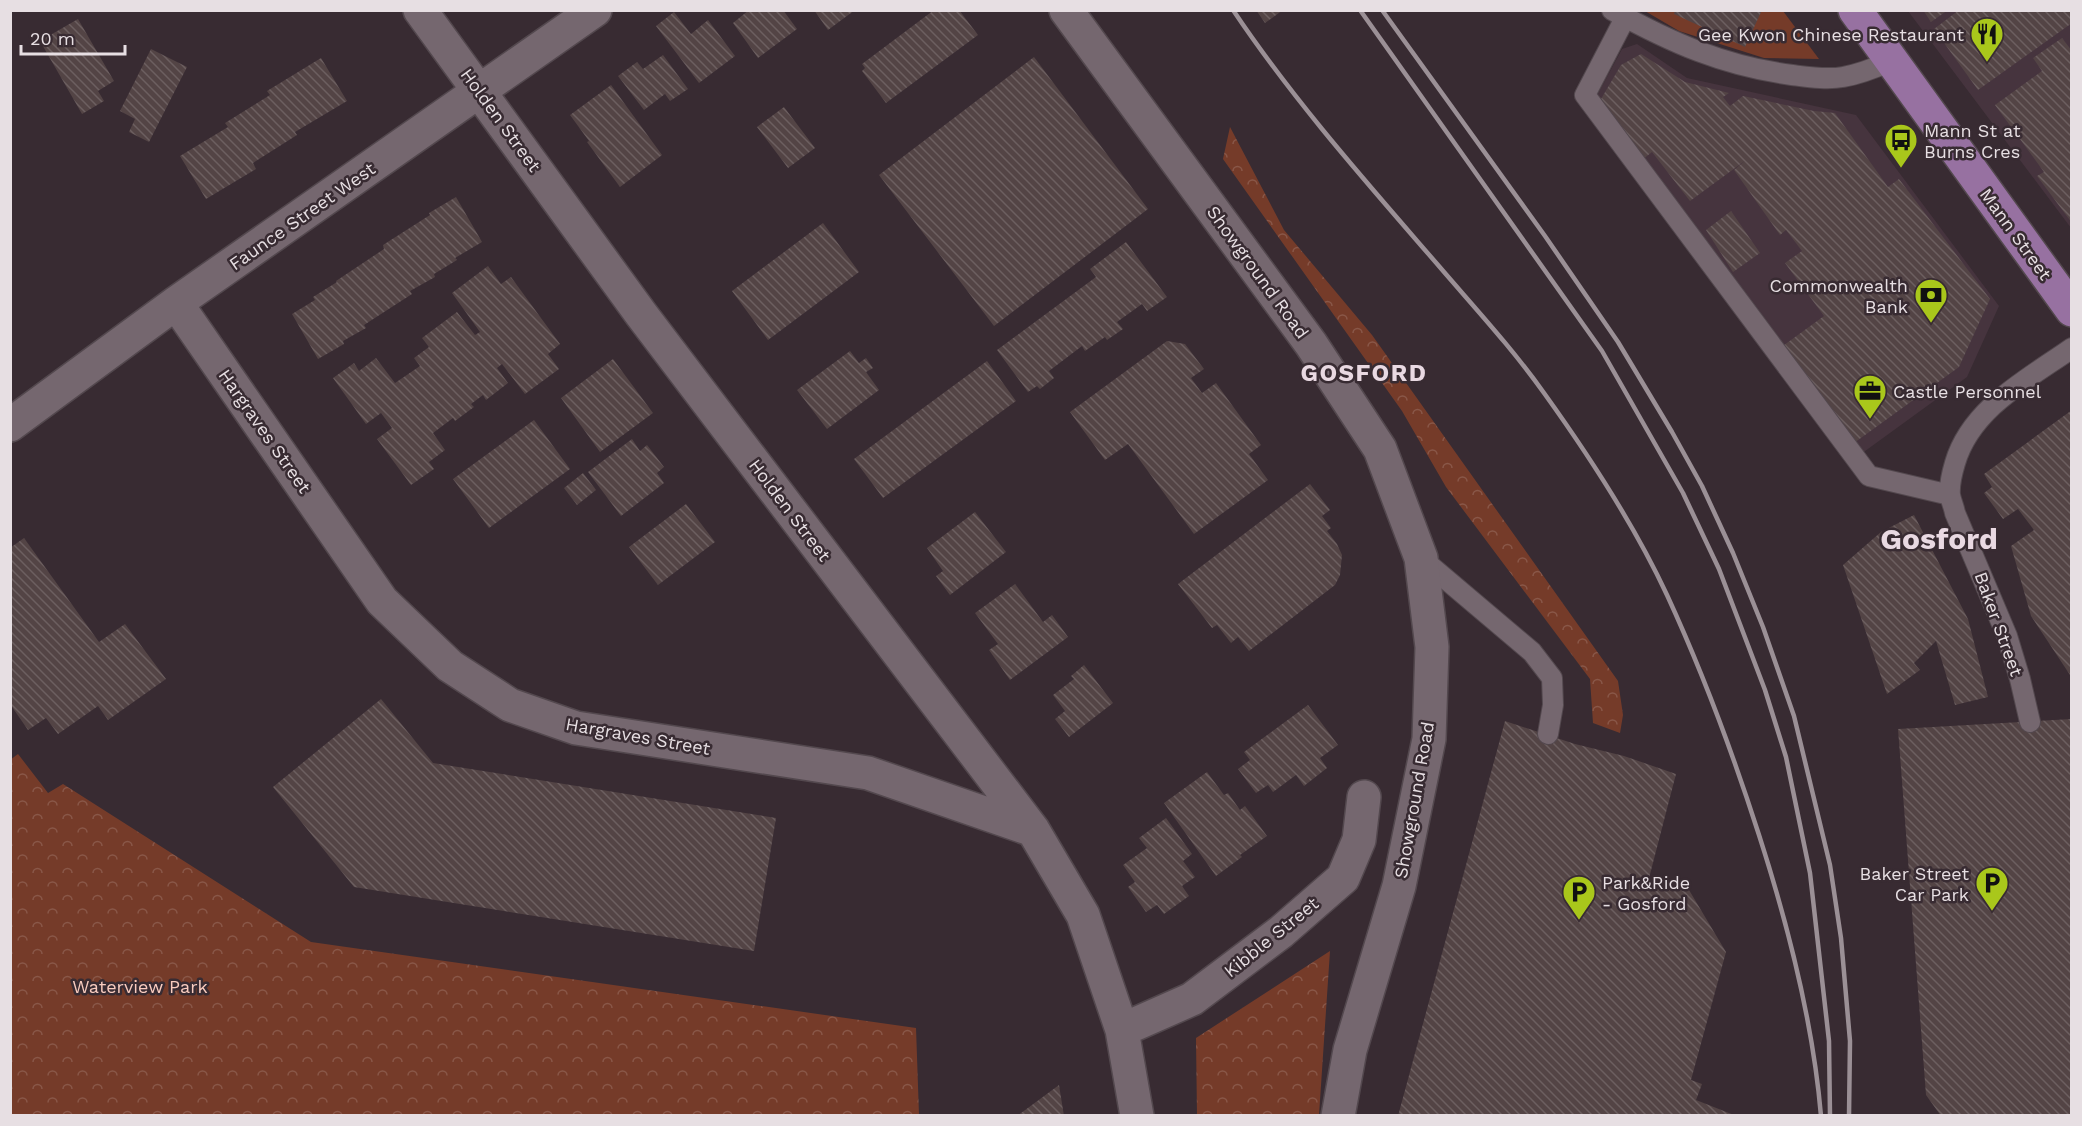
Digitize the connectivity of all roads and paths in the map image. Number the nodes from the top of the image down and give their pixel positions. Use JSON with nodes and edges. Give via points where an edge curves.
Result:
{"nodes":[{"id":1,"x":420,"y":10,"type":"edge"},
{"id":2,"x":595,"y":10,"type":"edge"},
{"id":3,"x":1066,"y":10,"type":"edge"},
{"id":4,"x":1855,"y":10,"type":"edge"},
{"id":5,"x":1618,"y":14,"type":"edge"},
{"id":6,"x":1891,"y":61,"type":"junction"},
{"id":7,"x":481,"y":92,"type":"junction"},
{"id":8,"x":176,"y":303,"type":"junction"},
{"id":9,"x":2072,"y":310,"type":"edge"},
{"id":10,"x":2072,"y":348,"type":"edge"},
{"id":11,"x":10,"y":425,"type":"edge"},
{"id":12,"x":1950,"y":495,"type":"junction"},
{"id":13,"x":1421,"y":558,"type":"junction"},
{"id":14,"x":2030,"y":722,"type":"dead end"},
{"id":15,"x":1548,"y":734,"type":"dead end"},
{"id":16,"x":1364,"y":797,"type":"dead end"},
{"id":17,"x":1033,"y":830,"type":"junction"},
{"id":18,"x":1122,"y":1030,"type":"junction"},
{"id":19,"x":1137,"y":1116,"type":"edge"},
{"id":20,"x":1338,"y":1116,"type":"edge"}],
"edges":[{"from":1,"to":7,"type":"street","name":"Holden Street"},
{"from":2,"to":7,"type":"street","name":"Faunce Street West"},
{"from":3,"to":13,"type":"street","name":"Showground Road","via":[[1311,344],[1380,448]]},
{"from":4,"to":6,"type":"main road","name":"Mann Street"},
{"from":5,"to":6,"type":"lane","via":[[1706,55],[1769,72],[1840,77]]},
{"from":5,"to":12,"type":"lane","via":[[1585,95],[1869,476]]},
{"from":6,"to":9,"type":"main road","name":"Mann Street"},
{"from":7,"to":8,"type":"street","name":"Faunce Street West"},
{"from":7,"to":17,"type":"street","name":"Holden Street","via":[[641,314]]},
{"from":8,"to":11,"type":"street","name":"Faunce Street West"},
{"from":8,"to":17,"type":"street","name":"Hargraves Street","via":[[382,601],[450,666],[510,705],[576,728],[867,773]]},
{"from":10,"to":12,"type":"lane","via":[[2010,392],[1976,422],[1957,456]]},
{"from":12,"to":14,"type":"lane","name":"Baker Street","via":[[2007,636]]},
{"from":13,"to":15,"type":"lane","via":[[1532,652],[1552,678]]},
{"from":13,"to":20,"type":"street","name":"Showground Road","via":[[1432,647],[1429,739],[1399,886],[1350,1050]]},
{"from":16,"to":18,"type":"street","name":"Kibble Street","via":[[1359,840],[1343,878],[1281,932],[1192,999]]},
{"from":17,"to":18,"type":"street","name":"Holden Street","via":[[1083,915]]},
{"from":18,"to":19,"type":"street","name":"Holden Street"}]}
